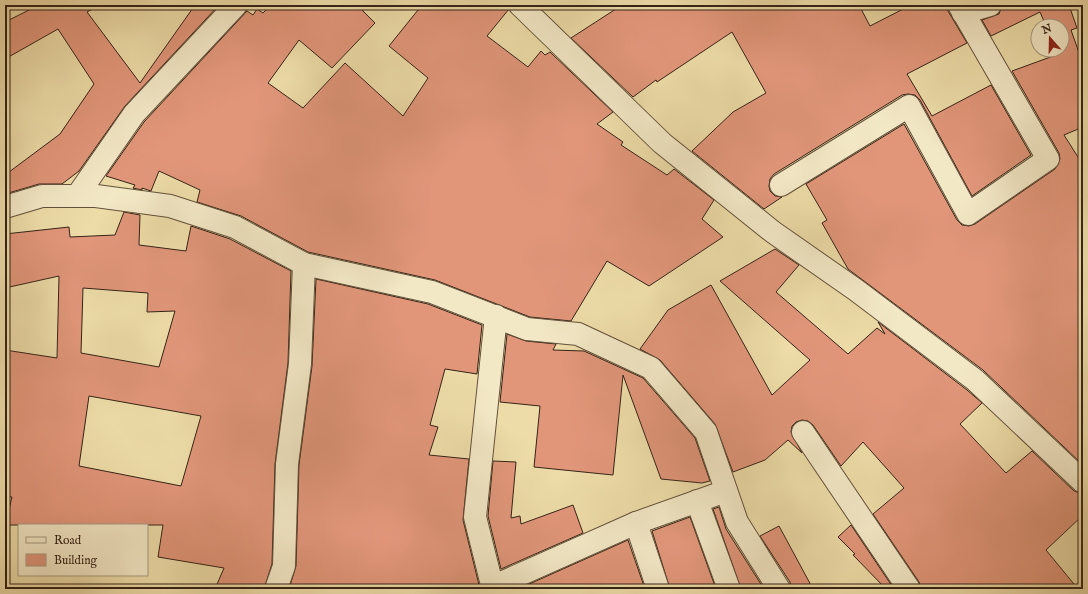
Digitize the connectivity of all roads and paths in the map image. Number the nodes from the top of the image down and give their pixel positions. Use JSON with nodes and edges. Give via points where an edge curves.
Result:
{"nodes":[{"id":1,"x":236,"y":5,"type":"edge"},
{"id":2,"x":520,"y":5,"type":"edge"},
{"id":3,"x":990,"y":5,"type":"edge"},
{"id":4,"x":961,"y":9,"type":"edge"},
{"id":5,"x":781,"y":186,"type":"dead end"},
{"id":6,"x":77,"y":196,"type":"junction"},
{"id":7,"x":5,"y":207,"type":"edge"},
{"id":8,"x":304,"y":264,"type":"junction"},
{"id":9,"x":496,"y":316,"type":"junction"},
{"id":10,"x":803,"y":432,"type":"dead end"},
{"id":11,"x":1083,"y":482,"type":"edge"},
{"id":12,"x":726,"y":490,"type":"junction"},
{"id":13,"x":697,"y":501,"type":"junction"},
{"id":14,"x":636,"y":523,"type":"junction"},
{"id":15,"x":493,"y":588,"type":"edge"},
{"id":16,"x":276,"y":589,"type":"edge"},
{"id":17,"x":658,"y":589,"type":"edge"},
{"id":18,"x":729,"y":589,"type":"edge"},
{"id":19,"x":779,"y":589,"type":"edge"},
{"id":20,"x":909,"y":589,"type":"edge"}],
"edges":[{"from":1,"to":6,"type":"street","via":[[134,114]]},
{"from":2,"to":11,"type":"street","via":[[662,142],[773,232],[856,290],[975,380]]},
{"from":3,"to":4,"type":"street"},
{"from":4,"to":5,"type":"street","via":[[1048,159],[968,214],[909,106]]},
{"from":6,"to":7,"type":"street","via":[[42,196]]},
{"from":6,"to":8,"type":"street","via":[[96,196],[170,206],[234,227]]},
{"from":8,"to":9,"type":"street","via":[[432,292]]},
{"from":8,"to":16,"type":"street","via":[[300,364],[287,464],[284,566]]},
{"from":9,"to":12,"type":"street","via":[[527,329],[578,334],[651,368],[706,432]]},
{"from":9,"to":15,"type":"street","via":[[475,517]]},
{"from":10,"to":20,"type":"street"},
{"from":12,"to":13,"type":"street"},
{"from":12,"to":19,"type":"street","via":[[737,522]]},
{"from":13,"to":14,"type":"street"},
{"from":13,"to":18,"type":"street"},
{"from":14,"to":15,"type":"street"},
{"from":14,"to":17,"type":"street"}]}
